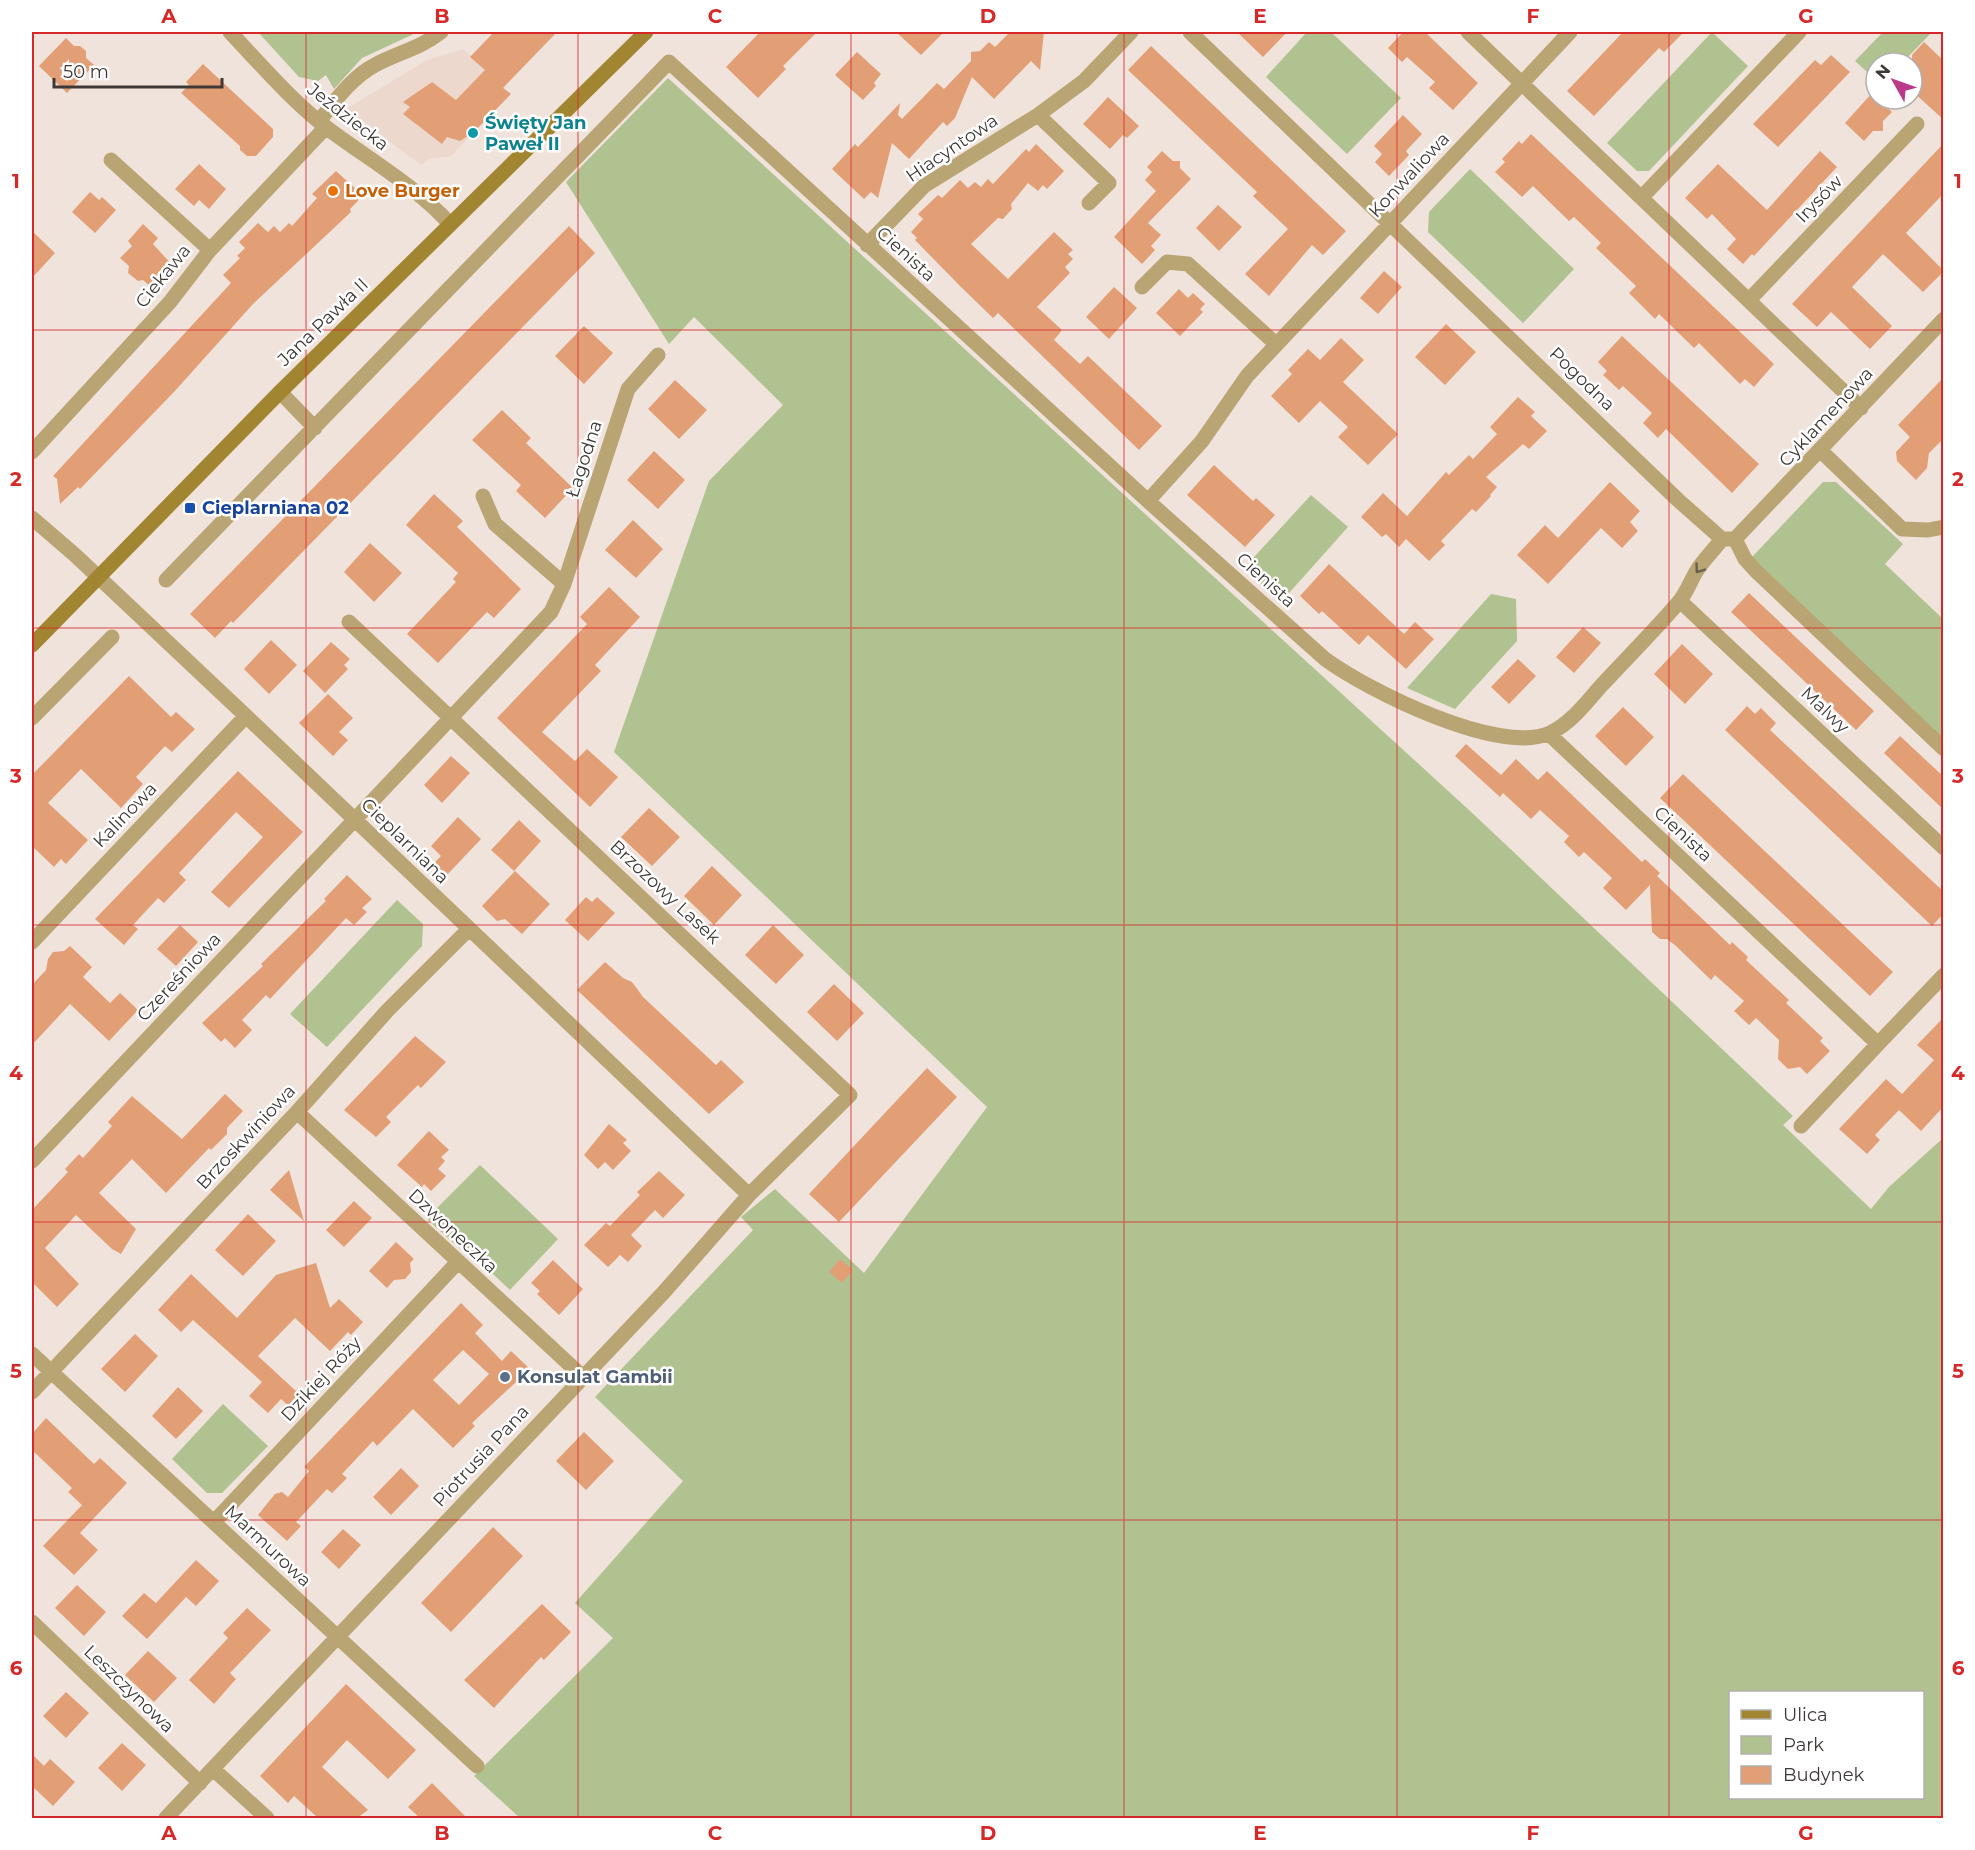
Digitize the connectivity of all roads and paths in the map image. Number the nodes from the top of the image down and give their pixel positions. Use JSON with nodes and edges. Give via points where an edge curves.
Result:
{"nodes":[{"id":1,"x":230,"y":32,"type":"edge"},
{"id":2,"x":441,"y":32,"type":"edge"},
{"id":3,"x":646,"y":32,"type":"edge"},
{"id":4,"x":1131,"y":32,"type":"edge"},
{"id":5,"x":1190,"y":32,"type":"edge"},
{"id":6,"x":1468,"y":32,"type":"edge"},
{"id":7,"x":1570,"y":32,"type":"edge"},
{"id":8,"x":1799,"y":32,"type":"edge"},
{"id":9,"x":1521,"y":82,"type":"junction"},
{"id":10,"x":1038,"y":115,"type":"junction"},
{"id":11,"x":322,"y":124,"type":"junction"},
{"id":12,"x":1917,"y":124,"type":"dead end"},
{"id":13,"x":111,"y":160,"type":"dead end"},
{"id":14,"x":1642,"y":197,"type":"junction"},
{"id":15,"x":1089,"y":203,"type":"dead end"},
{"id":16,"x":1392,"y":223,"type":"junction"},
{"id":17,"x":450,"y":224,"type":"junction"},
{"id":18,"x":867,"y":245,"type":"junction"},
{"id":19,"x":210,"y":250,"type":"junction"},
{"id":20,"x":1142,"y":287,"type":"dead end"},
{"id":21,"x":1749,"y":300,"type":"junction"},
{"id":22,"x":1944,"y":319,"type":"edge"},
{"id":23,"x":1276,"y":344,"type":"junction"},
{"id":24,"x":658,"y":355,"type":"dead end"},
{"id":25,"x":280,"y":392,"type":"junction"},
{"id":26,"x":1861,"y":408,"type":"junction"},
{"id":27,"x":315,"y":428,"type":"junction"},
{"id":28,"x":1821,"y":451,"type":"junction"},
{"id":29,"x":32,"y":452,"type":"edge"},
{"id":30,"x":483,"y":496,"type":"dead end"},
{"id":31,"x":1148,"y":501,"type":"junction"},
{"id":32,"x":32,"y":518,"type":"edge"},
{"id":33,"x":1944,"y":527,"type":"edge"},
{"id":34,"x":1728,"y":539,"type":"junction"},
{"id":35,"x":97,"y":578,"type":"junction"},
{"id":36,"x":166,"y":580,"type":"dead end"},
{"id":37,"x":564,"y":584,"type":"junction"},
{"id":38,"x":1680,"y":601,"type":"junction"},
{"id":39,"x":349,"y":622,"type":"dead end"},
{"id":40,"x":112,"y":637,"type":"dead end"},
{"id":41,"x":32,"y":645,"type":"edge"},
{"id":42,"x":246,"y":716,"type":"junction"},
{"id":43,"x":32,"y":718,"type":"edge"},
{"id":44,"x":453,"y":719,"type":"junction"},
{"id":45,"x":1549,"y":734,"type":"junction"},
{"id":46,"x":1944,"y":749,"type":"edge"},
{"id":47,"x":354,"y":819,"type":"junction"},
{"id":48,"x":1944,"y":848,"type":"edge"},
{"id":49,"x":469,"y":929,"type":"junction"},
{"id":50,"x":32,"y":942,"type":"edge"},
{"id":51,"x":1942,"y":979,"type":"edge"},
{"id":52,"x":1878,"y":1044,"type":"junction"},
{"id":53,"x":850,"y":1095,"type":"joint"},
{"id":54,"x":297,"y":1112,"type":"junction"},
{"id":55,"x":1801,"y":1126,"type":"dead end"},
{"id":56,"x":32,"y":1161,"type":"edge"},
{"id":57,"x":749,"y":1195,"type":"junction"},
{"id":58,"x":457,"y":1263,"type":"junction"},
{"id":59,"x":32,"y":1354,"type":"edge"},
{"id":60,"x":50,"y":1372,"type":"junction"},
{"id":61,"x":583,"y":1377,"type":"junction"},
{"id":62,"x":32,"y":1392,"type":"edge"},
{"id":63,"x":214,"y":1522,"type":"junction"},
{"id":64,"x":32,"y":1622,"type":"edge"},
{"id":65,"x":337,"y":1637,"type":"junction"},
{"id":66,"x":477,"y":1767,"type":"dead end"},
{"id":67,"x":213,"y":1769,"type":"junction"},
{"id":68,"x":200,"y":1784,"type":"junction"},
{"id":69,"x":166,"y":1818,"type":"edge"},
{"id":70,"x":267,"y":1818,"type":"edge"}],
"edges":[{"from":1,"to":11,"type":"street","name":"Jeździecka"},
{"from":2,"to":11,"type":"street","name":"Ciekawa","via":[[372,66],[351,84]]},
{"from":3,"to":17,"type":"street","name":"Jana Pawła II"},
{"from":4,"to":10,"type":"street","name":"Hiacyntowa","via":[[1084,81]]},
{"from":5,"to":16,"type":"street","name":"Pogodna"},
{"from":6,"to":9,"type":"street"},
{"from":7,"to":9,"type":"street","name":"Konwaliowa"},
{"from":8,"to":14,"type":"street"},
{"from":9,"to":14,"type":"street"},
{"from":9,"to":16,"type":"street","name":"Konwaliowa"},
{"from":10,"to":15,"type":"street","via":[[1109,183]]},
{"from":10,"to":18,"type":"street","name":"Hiacyntowa","via":[[924,186]]},
{"from":11,"to":17,"type":"street","name":"Jeździecka","via":[[434,207]]},
{"from":11,"to":19,"type":"street","name":"Ciekawa"},
{"from":12,"to":21,"type":"street","name":"Irysów"},
{"from":13,"to":19,"type":"street"},
{"from":14,"to":21,"type":"street"},
{"from":16,"to":23,"type":"street","name":"Konwaliowa"},
{"from":16,"to":34,"type":"street","name":"Pogodna"},
{"from":17,"to":25,"type":"street","name":"Jana Pawła II"},
{"from":18,"to":27,"type":"street","name":"Cienista","via":[[669,62]]},
{"from":18,"to":31,"type":"street","name":"Cienista"},
{"from":19,"to":29,"type":"street","name":"Ciekawa","via":[[170,302]]},
{"from":20,"to":23,"type":"street","via":[[1167,262],[1188,264]]},
{"from":21,"to":26,"type":"street"},
{"from":22,"to":26,"type":"street","name":"Cyklamenowa"},
{"from":23,"to":31,"type":"street","name":"Konwaliowa","via":[[1237,388],[1202,441]]},
{"from":24,"to":37,"type":"street","name":"Łagodna","via":[[628,388]]},
{"from":25,"to":27,"type":"street"},
{"from":25,"to":35,"type":"street","name":"Jana Pawła II"},
{"from":26,"to":28,"type":"street","name":"Cyklamenowa"},
{"from":27,"to":36,"type":"street"},
{"from":28,"to":33,"type":"street","via":[[1902,529]]},
{"from":28,"to":34,"type":"street","name":"Cyklamenowa"},
{"from":30,"to":37,"type":"street","via":[[495,524]]},
{"from":31,"to":45,"type":"street","name":"Cienista","via":[[1325,659],[1357,680],[1398,702],[1463,726],[1509,736]]},
{"from":32,"to":35,"type":"street","name":"Cieplarniana"},
{"from":34,"to":38,"type":"street","name":"Cyklamenowa","one_way":true,"via":[[1698,568]]},
{"from":34,"to":46,"type":"street","name":"Pogodna","via":[[1756,571]]},
{"from":35,"to":41,"type":"street","name":"Jana Pawła II"},
{"from":35,"to":42,"type":"street","name":"Cieplarniana"},
{"from":37,"to":44,"type":"street","name":"Łagodna","via":[[551,612]]},
{"from":38,"to":45,"type":"street","name":"Cyklamenowa","via":[[1575,714]]},
{"from":38,"to":48,"type":"street","name":"Malwy"},
{"from":39,"to":44,"type":"street"},
{"from":40,"to":43,"type":"street"},
{"from":42,"to":47,"type":"street","name":"Cieplarniana"},
{"from":42,"to":50,"type":"street","name":"Kalinowa"},
{"from":44,"to":47,"type":"street","name":"Łagodna"},
{"from":44,"to":53,"type":"street","name":"Brzozowy Lasek"},
{"from":45,"to":52,"type":"street","name":"Cienista"},
{"from":47,"to":49,"type":"street","name":"Cieplarniana"},
{"from":47,"to":56,"type":"street","name":"Czereśniowa"},
{"from":49,"to":54,"type":"street","name":"Brzoskwiniowa","via":[[387,1011]]},
{"from":49,"to":57,"type":"street","name":"Cieplarniana"},
{"from":51,"to":52,"type":"street"},
{"from":52,"to":55,"type":"street"},
{"from":53,"to":57,"type":"street","name":"Piotrusia Pana"},
{"from":54,"to":58,"type":"street","name":"Dzwoneczka"},
{"from":54,"to":60,"type":"street","name":"Brzoskwiniowa"},
{"from":57,"to":61,"type":"street","name":"Piotrusia Pana"},
{"from":58,"to":61,"type":"street","name":"Dzwoneczka"},
{"from":58,"to":63,"type":"street","name":"Dzikiej Róży"},
{"from":59,"to":60,"type":"street","name":"Marmurowa"},
{"from":60,"to":62,"type":"street","name":"Brzoskwiniowa"},
{"from":60,"to":63,"type":"street","name":"Marmurowa"},
{"from":61,"to":65,"type":"street","name":"Piotrusia Pana"},
{"from":63,"to":65,"type":"street","name":"Marmurowa"},
{"from":64,"to":68,"type":"street","name":"Leszczynowa"},
{"from":65,"to":66,"type":"street","name":"Marmurowa"},
{"from":65,"to":67,"type":"street","name":"Piotrusia Pana"},
{"from":67,"to":68,"type":"street","name":"Piotrusia Pana"},
{"from":67,"to":70,"type":"street"},
{"from":68,"to":69,"type":"street","name":"Piotrusia Pana"}]}
